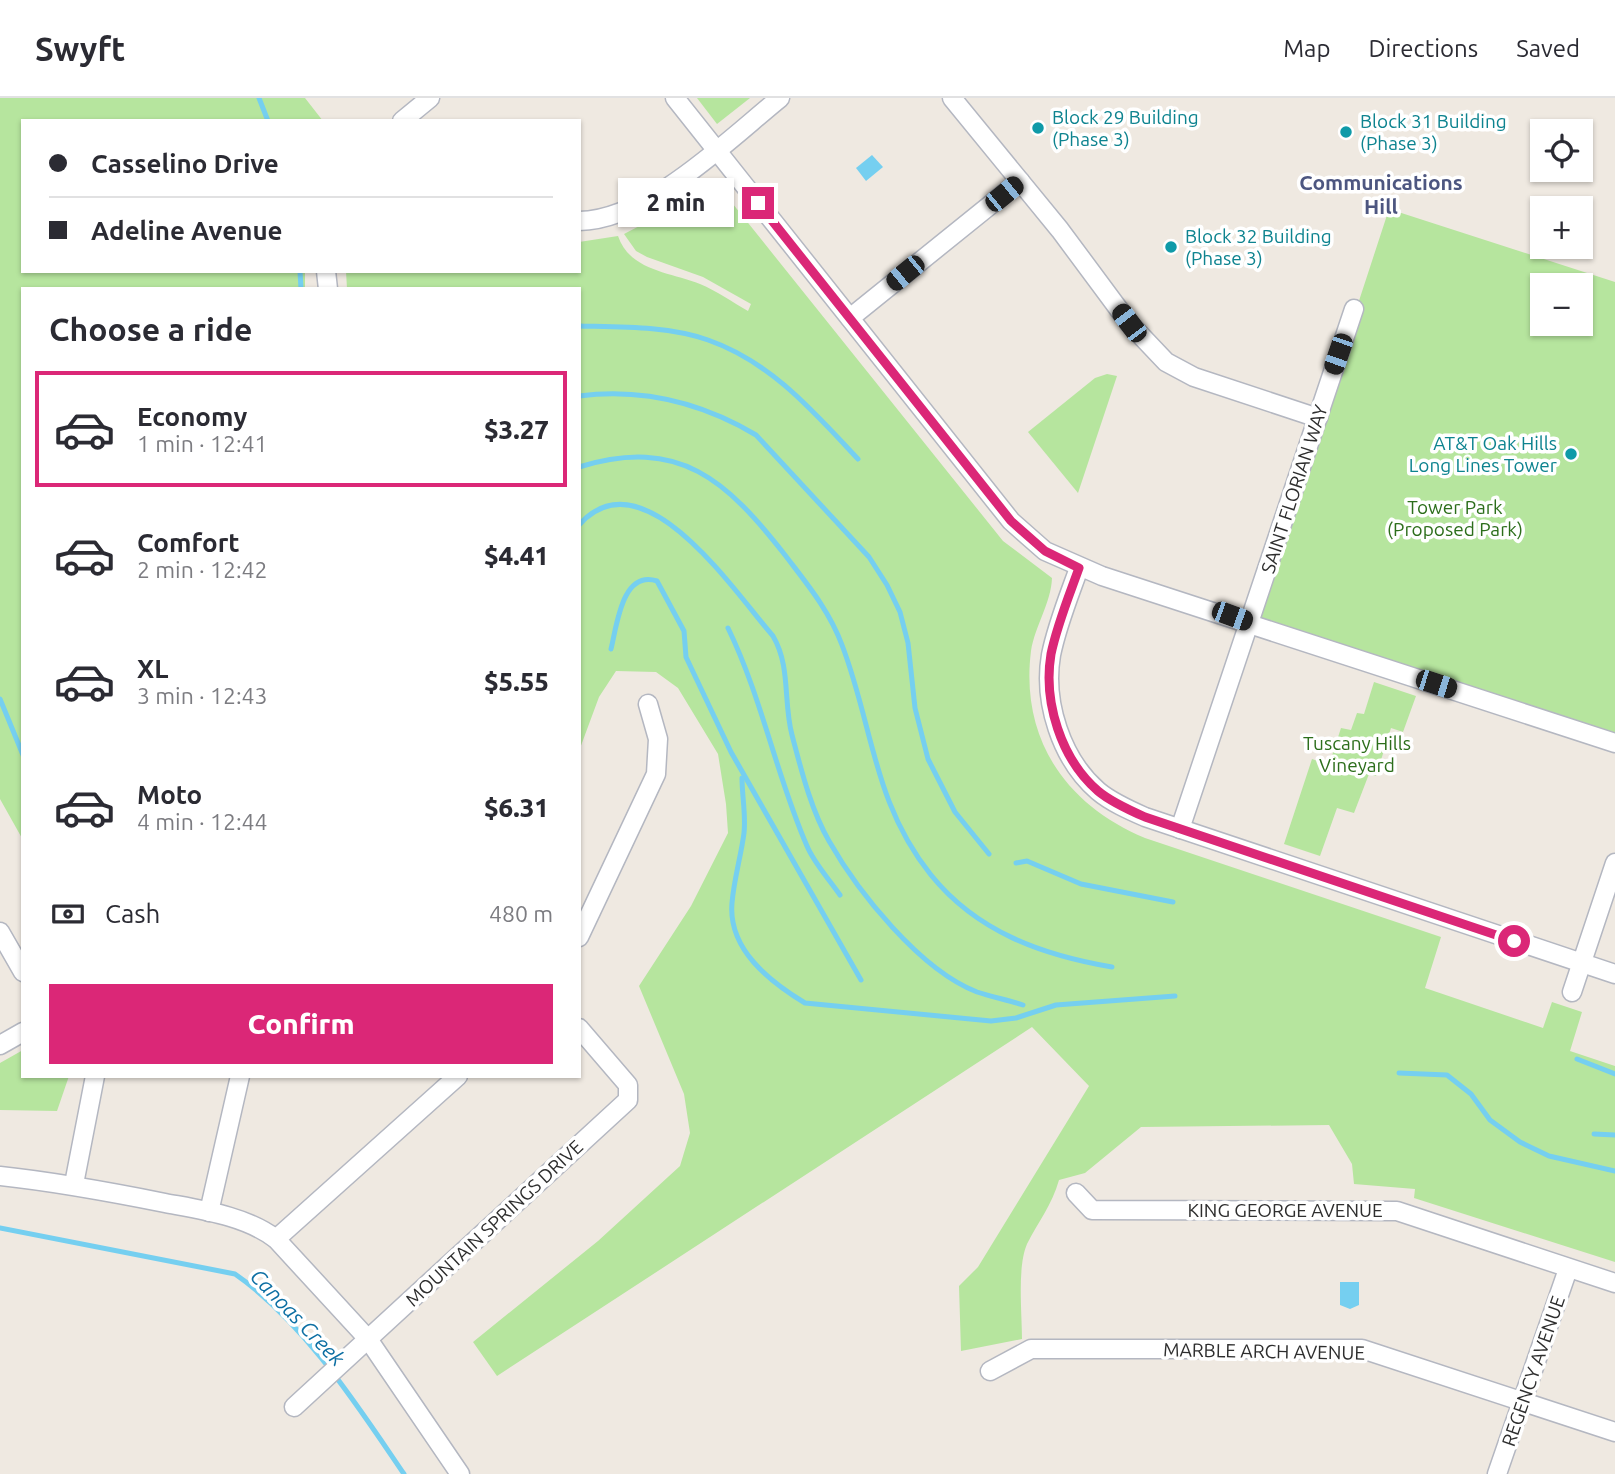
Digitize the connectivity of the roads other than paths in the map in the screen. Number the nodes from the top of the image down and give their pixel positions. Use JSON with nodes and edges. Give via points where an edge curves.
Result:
{"nodes":[{"id":1,"x":430,"y":98,"type":"edge"},
{"id":2,"x":674,"y":98,"type":"edge"},
{"id":3,"x":780,"y":98,"type":"edge"},
{"id":4,"x":952,"y":98,"type":"edge"},
{"id":5,"x":407,"y":113,"type":"edge"},
{"id":6,"x":715,"y":150,"type":"junction"},
{"id":7,"x":1020,"y":181,"type":"junction"},
{"id":8,"x":581,"y":221,"type":"edge"},
{"id":9,"x":1354,"y":309,"type":"dead end"},
{"id":10,"x":850,"y":318,"type":"junction"},
{"id":11,"x":1318,"y":418,"type":"junction"},
{"id":12,"x":1079,"y":568,"type":"junction"},
{"id":13,"x":1249,"y":622,"type":"junction"},
{"id":14,"x":648,"y":704,"type":"dead end"},
{"id":15,"x":1615,"y":743,"type":"edge"},
{"id":16,"x":1181,"y":829,"type":"junction"},
{"id":17,"x":1615,"y":863,"type":"edge"},
{"id":18,"x":0,"y":932,"type":"edge"},
{"id":19,"x":581,"y":933,"type":"edge"},
{"id":20,"x":1581,"y":963,"type":"junction"},
{"id":21,"x":21,"y":969,"type":"edge"},
{"id":22,"x":1615,"y":974,"type":"edge"},
{"id":23,"x":1572,"y":992,"type":"dead end"},
{"id":24,"x":581,"y":1030,"type":"edge"},
{"id":25,"x":21,"y":1033,"type":"edge"},
{"id":26,"x":0,"y":1045,"type":"edge"},
{"id":27,"x":95,"y":1078,"type":"edge"},
{"id":28,"x":240,"y":1078,"type":"edge"},
{"id":29,"x":456,"y":1078,"type":"edge"},
{"id":30,"x":0,"y":1177,"type":"edge"},
{"id":31,"x":74,"y":1184,"type":"junction"},
{"id":32,"x":1076,"y":1193,"type":"dead end"},
{"id":33,"x":209,"y":1212,"type":"junction"},
{"id":34,"x":276,"y":1239,"type":"junction"},
{"id":35,"x":1568,"y":1269,"type":"junction"},
{"id":36,"x":1615,"y":1283,"type":"edge"},
{"id":37,"x":368,"y":1339,"type":"junction"},
{"id":38,"x":990,"y":1371,"type":"dead end"},
{"id":39,"x":1522,"y":1401,"type":"junction"},
{"id":40,"x":294,"y":1407,"type":"dead end"},
{"id":41,"x":1615,"y":1432,"type":"edge"},
{"id":42,"x":460,"y":1474,"type":"edge"},
{"id":43,"x":1497,"y":1474,"type":"edge"}],
"edges":[{"from":1,"to":5,"type":"street"},
{"from":2,"to":6,"type":"street"},
{"from":3,"to":6,"type":"street"},
{"from":4,"to":7,"type":"street"},
{"from":6,"to":8,"type":"street","via":[[641,205],[614,216]]},
{"from":6,"to":10,"type":"street"},
{"from":7,"to":10,"type":"street"},
{"from":7,"to":11,"type":"street","via":[[1129,323],[1166,362],[1194,377]]},
{"from":9,"to":11,"type":"street","name":"SAINT FLORIAN WAY"},
{"from":10,"to":12,"type":"street","via":[[1011,521],[1045,551]]},
{"from":11,"to":13,"type":"street","name":"SAINT FLORIAN WAY"},
{"from":12,"to":13,"type":"street"},
{"from":12,"to":16,"type":"street","via":[[1051,655],[1050,691],[1056,725],[1074,760],[1099,792],[1125,808]]},
{"from":13,"to":15,"type":"street"},
{"from":13,"to":16,"type":"street","name":"SAINT FLORIAN WAY"},
{"from":14,"to":19,"type":"street","via":[[658,739],[656,774]]},
{"from":16,"to":20,"type":"street"},
{"from":17,"to":20,"type":"street"},
{"from":18,"to":21,"type":"street"},
{"from":20,"to":22,"type":"street"},
{"from":20,"to":23,"type":"street"},
{"from":24,"to":37,"type":"street","name":"MOUNTAIN SPRINGS DRIVE","via":[[628,1085],[628,1100]]},
{"from":25,"to":26,"type":"street"},
{"from":27,"to":31,"type":"street"},
{"from":28,"to":33,"type":"street"},
{"from":29,"to":34,"type":"street"},
{"from":30,"to":31,"type":"street"},
{"from":31,"to":33,"type":"street"},
{"from":32,"to":35,"type":"street","name":"KING GEORGE AVENUE","via":[[1092,1210],[1397,1211]]},
{"from":33,"to":34,"type":"street","via":[[262,1228]]},
{"from":34,"to":37,"type":"street"},
{"from":35,"to":36,"type":"street","name":"KING GEORGE AVENUE"},
{"from":35,"to":39,"type":"street","name":"REGENCY AVENUE"},
{"from":37,"to":40,"type":"street","name":"MOUNTAIN SPRINGS DRIVE"},
{"from":37,"to":42,"type":"street"},
{"from":38,"to":39,"type":"street","name":"MARBLE ARCH AVENUE","via":[[1031,1349],[1362,1349]]},
{"from":39,"to":41,"type":"street","name":"MARBLE ARCH AVENUE"},
{"from":39,"to":43,"type":"street","name":"REGENCY AVENUE"}]}
